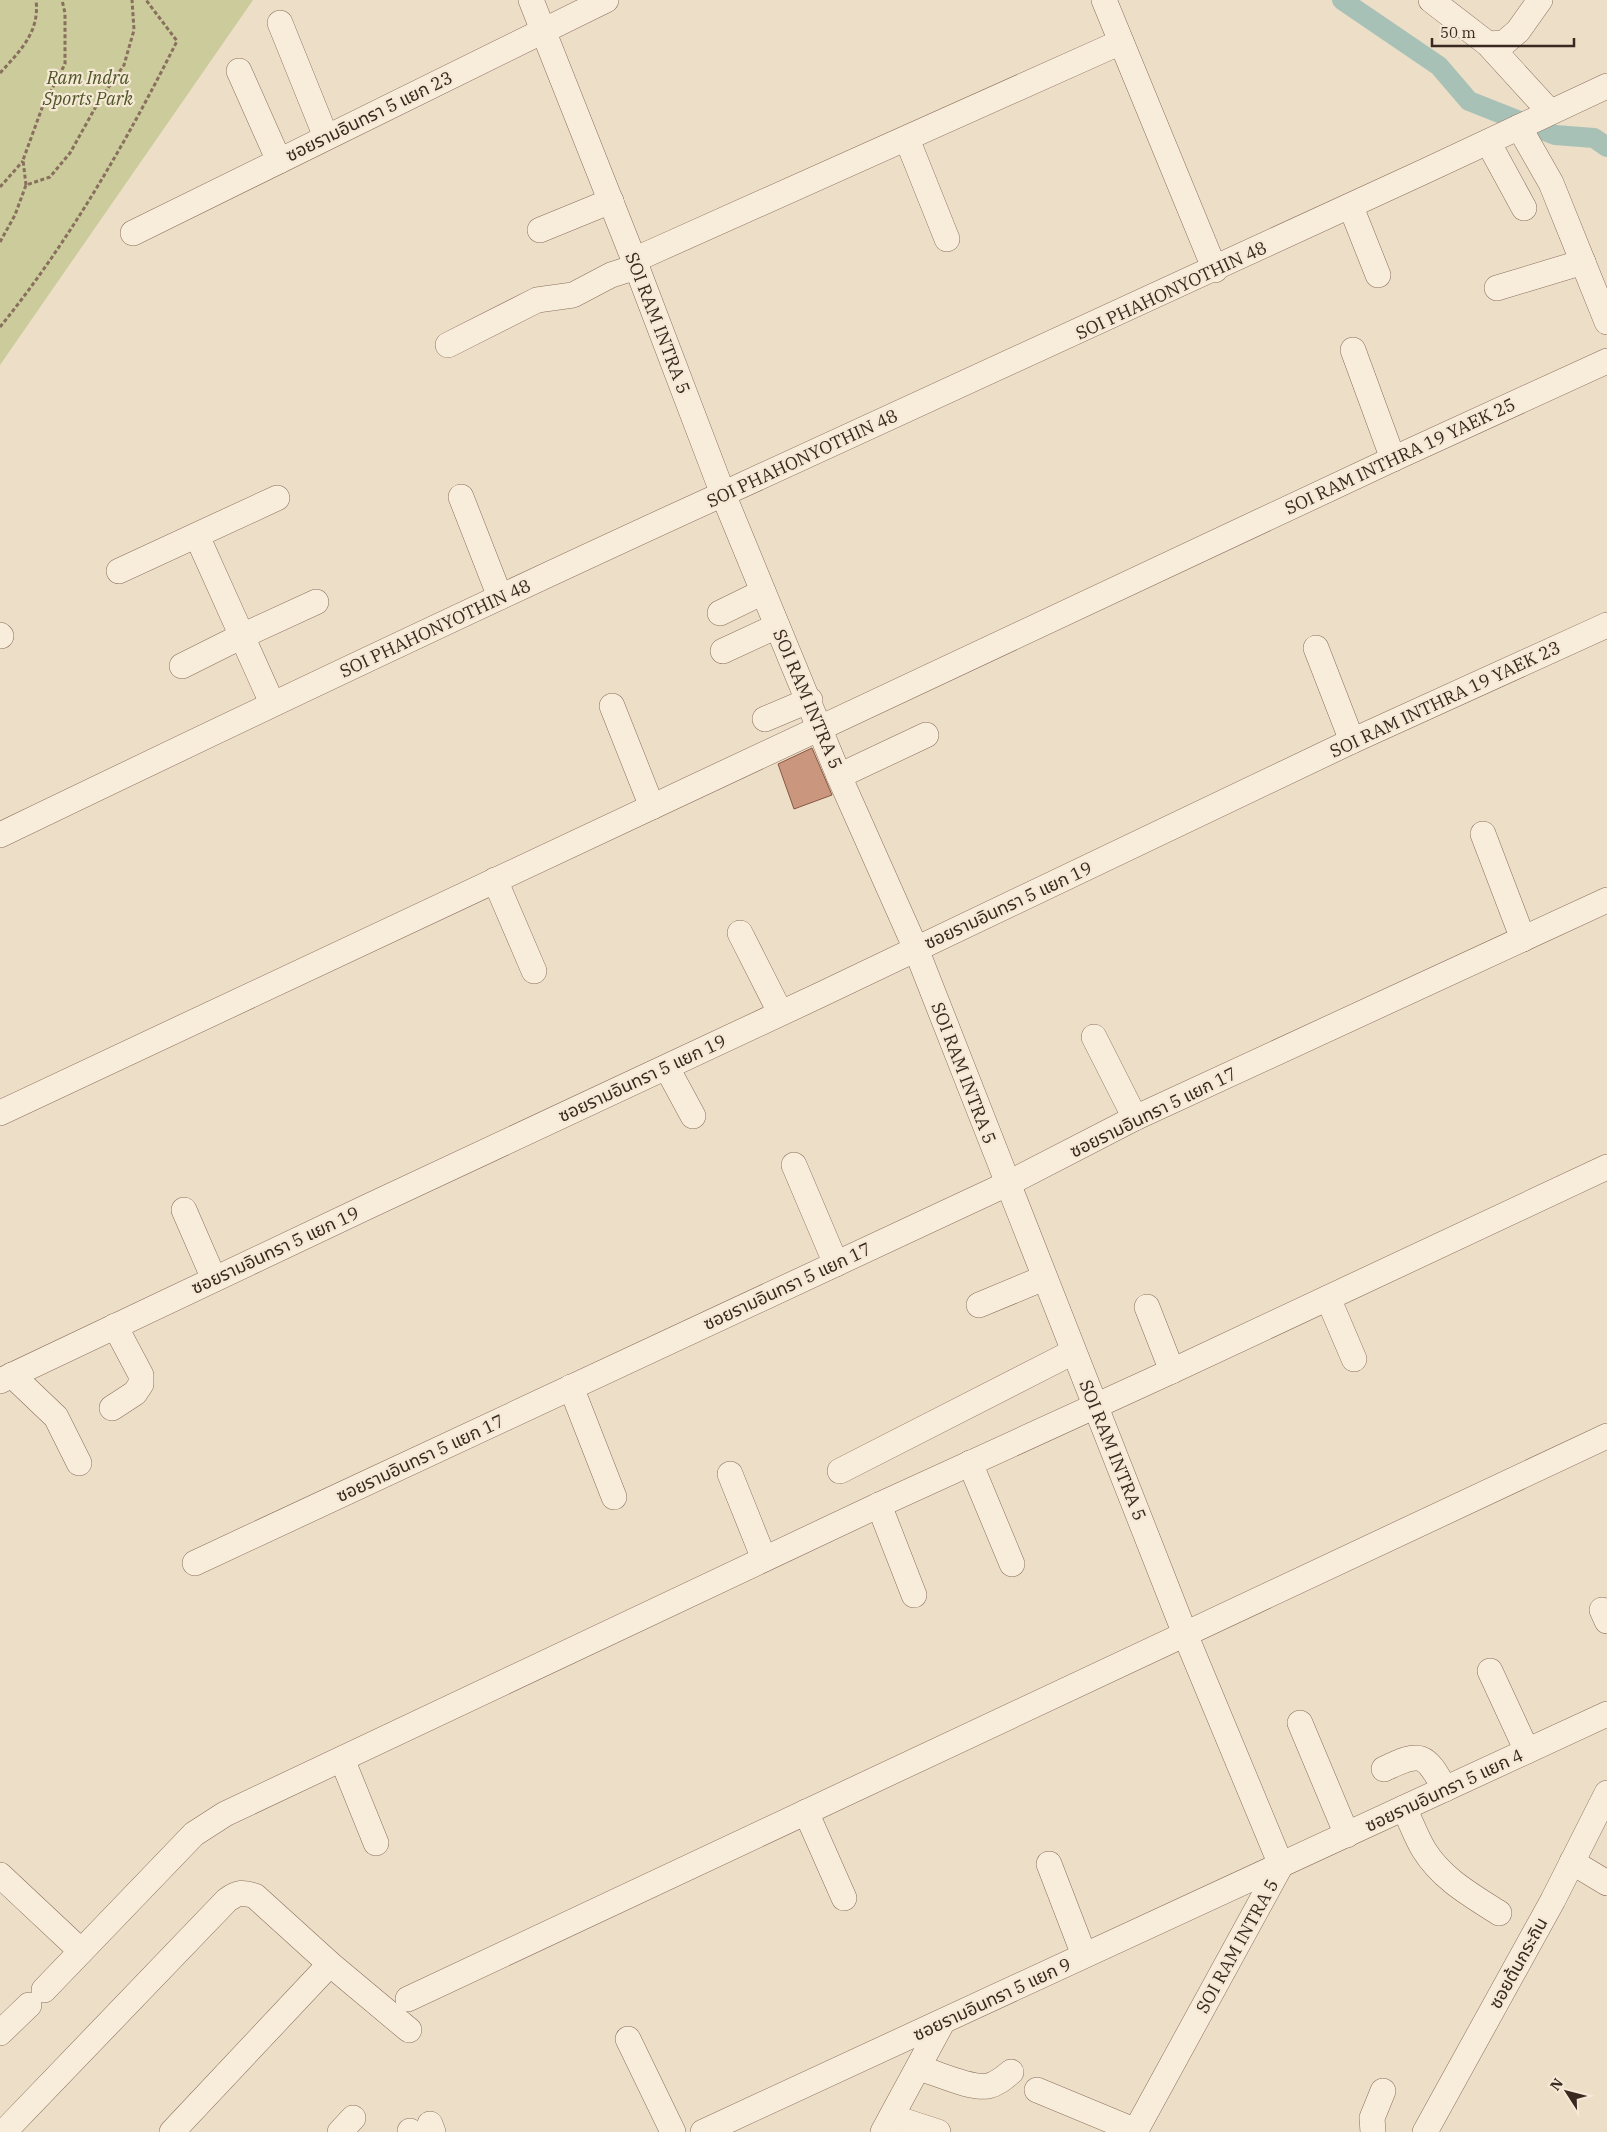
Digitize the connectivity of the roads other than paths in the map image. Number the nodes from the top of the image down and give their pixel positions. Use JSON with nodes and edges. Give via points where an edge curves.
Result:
{"nodes":[{"id":1,"x":531,"y":0,"type":"edge"},
{"id":2,"x":606,"y":0,"type":"edge"},
{"id":3,"x":1104,"y":0,"type":"edge"},
{"id":4,"x":1431,"y":0,"type":"edge"},
{"id":5,"x":1540,"y":0,"type":"edge"},
{"id":6,"x":280,"y":23,"type":"dead end"},
{"id":7,"x":543,"y":31,"type":"junction"},
{"id":8,"x":1121,"y":42,"type":"junction"},
{"id":9,"x":1488,"y":44,"type":"junction"},
{"id":10,"x":239,"y":71,"type":"dead end"},
{"id":11,"x":1607,"y":86,"type":"edge"},
{"id":12,"x":1550,"y":112,"type":"junction"},
{"id":13,"x":1519,"y":127,"type":"junction"},
{"id":14,"x":326,"y":137,"type":"junction"},
{"id":15,"x":907,"y":139,"type":"junction"},
{"id":16,"x":1489,"y":142,"type":"junction"},
{"id":17,"x":279,"y":160,"type":"junction"},
{"id":18,"x":611,"y":201,"type":"junction"},
{"id":19,"x":1351,"y":207,"type":"junction"},
{"id":20,"x":1524,"y":208,"type":"dead end"},
{"id":21,"x":540,"y":230,"type":"dead end"},
{"id":22,"x":133,"y":233,"type":"dead end"},
{"id":23,"x":947,"y":239,"type":"dead end"},
{"id":24,"x":1583,"y":262,"type":"junction"},
{"id":25,"x":635,"y":263,"type":"junction"},
{"id":26,"x":1215,"y":270,"type":"junction"},
{"id":27,"x":1378,"y":275,"type":"dead end"},
{"id":28,"x":1497,"y":288,"type":"dead end"},
{"id":29,"x":1607,"y":322,"type":"edge"},
{"id":30,"x":448,"y":345,"type":"dead end"},
{"id":31,"x":1352,"y":350,"type":"dead end"},
{"id":32,"x":1607,"y":361,"type":"edge"},
{"id":33,"x":1393,"y":459,"type":"junction"},
{"id":34,"x":723,"y":494,"type":"junction"},
{"id":35,"x":277,"y":498,"type":"dead end"},
{"id":36,"x":461,"y":498,"type":"dead end"},
{"id":37,"x":197,"y":536,"type":"junction"},
{"id":38,"x":120,"y":571,"type":"dead end"},
{"id":39,"x":763,"y":592,"type":"junction"},
{"id":40,"x":500,"y":597,"type":"junction"},
{"id":41,"x":316,"y":602,"type":"dead end"},
{"id":42,"x":720,"y":614,"type":"dead end"},
{"id":43,"x":1607,"y":624,"type":"edge"},
{"id":44,"x":777,"y":626,"type":"junction"},
{"id":45,"x":242,"y":636,"type":"junction"},
{"id":46,"x":1316,"y":648,"type":"dead end"},
{"id":47,"x":723,"y":652,"type":"dead end"},
{"id":48,"x":182,"y":666,"type":"dead end"},
{"id":49,"x":810,"y":700,"type":"junction"},
{"id":50,"x":272,"y":703,"type":"junction"},
{"id":51,"x":612,"y":706,"type":"dead end"},
{"id":52,"x":765,"y":719,"type":"dead end"},
{"id":53,"x":821,"y":728,"type":"junction"},
{"id":54,"x":926,"y":735,"type":"dead end"},
{"id":55,"x":1352,"y":741,"type":"junction"},
{"id":56,"x":1283,"y":774,"type":"joint"},
{"id":57,"x":839,"y":776,"type":"junction"},
{"id":58,"x":652,"y":807,"type":"junction"},
{"id":59,"x":1483,"y":834,"type":"dead end"},
{"id":60,"x":0,"y":835,"type":"edge"},
{"id":61,"x":495,"y":880,"type":"junction"},
{"id":62,"x":1607,"y":900,"type":"edge"},
{"id":63,"x":740,"y":933,"type":"dead end"},
{"id":64,"x":1524,"y":940,"type":"junction"},
{"id":65,"x":916,"y":949,"type":"junction"},
{"id":66,"x":534,"y":972,"type":"dead end"},
{"id":67,"x":780,"y":1012,"type":"junction"},
{"id":68,"x":1094,"y":1037,"type":"dead end"},
{"id":69,"x":667,"y":1068,"type":"junction"},
{"id":70,"x":0,"y":1113,"type":"edge"},
{"id":71,"x":693,"y":1116,"type":"dead end"},
{"id":72,"x":1135,"y":1118,"type":"junction"},
{"id":73,"x":794,"y":1165,"type":"dead end"},
{"id":74,"x":1607,"y":1167,"type":"edge"},
{"id":75,"x":1007,"y":1184,"type":"junction"},
{"id":76,"x":184,"y":1210,"type":"dead end"},
{"id":77,"x":836,"y":1264,"type":"junction"},
{"id":78,"x":1044,"y":1278,"type":"junction"},
{"id":79,"x":214,"y":1279,"type":"junction"},
{"id":80,"x":1328,"y":1298,"type":"junction"},
{"id":81,"x":979,"y":1305,"type":"dead end"},
{"id":82,"x":1147,"y":1307,"type":"dead end"},
{"id":83,"x":115,"y":1326,"type":"junction"},
{"id":84,"x":1073,"y":1352,"type":"junction"},
{"id":85,"x":1354,"y":1359,"type":"dead end"},
{"id":86,"x":1172,"y":1371,"type":"junction"},
{"id":87,"x":6,"y":1378,"type":"edge"},
{"id":88,"x":571,"y":1387,"type":"junction"},
{"id":89,"x":1096,"y":1406,"type":"junction"},
{"id":90,"x":112,"y":1408,"type":"dead end"},
{"id":91,"x":1607,"y":1436,"type":"edge"},
{"id":92,"x":78,"y":1463,"type":"dead end"},
{"id":93,"x":970,"y":1463,"type":"junction"},
{"id":94,"x":840,"y":1471,"type":"dead end"},
{"id":95,"x":730,"y":1474,"type":"dead end"},
{"id":96,"x":614,"y":1498,"type":"dead end"},
{"id":97,"x":879,"y":1505,"type":"junction"},
{"id":98,"x":764,"y":1559,"type":"junction"},
{"id":99,"x":195,"y":1563,"type":"dead end"},
{"id":100,"x":1012,"y":1564,"type":"dead end"},
{"id":101,"x":914,"y":1595,"type":"dead end"},
{"id":102,"x":1185,"y":1634,"type":"junction"},
{"id":103,"x":1490,"y":1671,"type":"dead end"},
{"id":104,"x":1607,"y":1714,"type":"edge"},
{"id":105,"x":1300,"y":1724,"type":"dead end"},
{"id":106,"x":1526,"y":1751,"type":"junction"},
{"id":107,"x":342,"y":1759,"type":"junction"},
{"id":108,"x":1384,"y":1769,"type":"dead end"},
{"id":109,"x":1444,"y":1789,"type":"junction"},
{"id":110,"x":1607,"y":1793,"type":"edge"},
{"id":111,"x":1404,"y":1808,"type":"junction"},
{"id":112,"x":806,"y":1812,"type":"junction"},
{"id":113,"x":1347,"y":1835,"type":"junction"},
{"id":114,"x":376,"y":1843,"type":"dead end"},
{"id":115,"x":1572,"y":1862,"type":"junction"},
{"id":116,"x":1048,"y":1864,"type":"dead end"},
{"id":117,"x":1281,"y":1866,"type":"junction"},
{"id":118,"x":0,"y":1875,"type":"edge"},
{"id":119,"x":1607,"y":1883,"type":"edge"},
{"id":120,"x":844,"y":1898,"type":"dead end"},
{"id":121,"x":1499,"y":1912,"type":"dead end"},
{"id":122,"x":81,"y":1951,"type":"junction"},
{"id":123,"x":1084,"y":1955,"type":"junction"},
{"id":124,"x":330,"y":1964,"type":"junction"},
{"id":125,"x":408,"y":1999,"type":"dead end"},
{"id":126,"x":942,"y":2023,"type":"junction"},
{"id":127,"x":409,"y":2030,"type":"dead end"},
{"id":128,"x":0,"y":2033,"type":"edge"},
{"id":129,"x":628,"y":2039,"type":"dead end"},
{"id":130,"x":920,"y":2068,"type":"junction"},
{"id":131,"x":1011,"y":2072,"type":"dead end"},
{"id":132,"x":1037,"y":2090,"type":"dead end"},
{"id":133,"x":1383,"y":2091,"type":"dead end"},
{"id":134,"x":887,"y":2124,"type":"edge"},
{"id":135,"x":4,"y":2132,"type":"edge"},
{"id":136,"x":172,"y":2132,"type":"edge"},
{"id":137,"x":673,"y":2132,"type":"edge"},
{"id":138,"x":703,"y":2132,"type":"edge"},
{"id":139,"x":938,"y":2132,"type":"edge"},
{"id":140,"x":1136,"y":2132,"type":"edge"},
{"id":141,"x":1373,"y":2132,"type":"edge"},
{"id":142,"x":1425,"y":2132,"type":"edge"}],
"edges":[{"from":1,"to":7,"type":"street","name":"SOI RAM INTRA 5"},
{"from":2,"to":7,"type":"street","name":"ซอยรามอินทรา 5 แยก 23"},
{"from":3,"to":8,"type":"street"},
{"from":4,"to":9,"type":"street"},
{"from":5,"to":9,"type":"street","via":[[1518,31],[1504,43]]},
{"from":6,"to":14,"type":"street"},
{"from":7,"to":14,"type":"street","name":"ซอยรามอินทรา 5 แยก 23"},
{"from":7,"to":18,"type":"street","name":"SOI RAM INTRA 5"},
{"from":8,"to":15,"type":"street"},
{"from":8,"to":26,"type":"street"},
{"from":9,"to":12,"type":"street"},
{"from":10,"to":17,"type":"street"},
{"from":11,"to":12,"type":"street","name":"SOI PHAHONYOTHIN 48"},
{"from":12,"to":13,"type":"street","name":"SOI PHAHONYOTHIN 48"},
{"from":13,"to":16,"type":"street","name":"SOI PHAHONYOTHIN 48"},
{"from":13,"to":24,"type":"street","via":[[1551,183]]},
{"from":14,"to":17,"type":"street","name":"ซอยรามอินทรา 5 แยก 23"},
{"from":15,"to":23,"type":"street"},
{"from":15,"to":25,"type":"street"},
{"from":16,"to":19,"type":"street","name":"SOI PHAHONYOTHIN 48"},
{"from":16,"to":20,"type":"street"},
{"from":17,"to":22,"type":"street","name":"ซอยรามอินทรา 5 แยก 23"},
{"from":18,"to":21,"type":"street"},
{"from":18,"to":25,"type":"street","name":"SOI RAM INTRA 5"},
{"from":19,"to":26,"type":"street","name":"SOI PHAHONYOTHIN 48"},
{"from":19,"to":27,"type":"street"},
{"from":24,"to":28,"type":"street"},
{"from":24,"to":29,"type":"street"},
{"from":25,"to":30,"type":"street","via":[[573,295],[537,300]]},
{"from":25,"to":34,"type":"street","name":"SOI RAM INTRA 5"},
{"from":26,"to":34,"type":"street","name":"SOI PHAHONYOTHIN 48"},
{"from":31,"to":33,"type":"street"},
{"from":32,"to":33,"type":"street","name":"SOI RAM INTHRA 19 YAEK 25"},
{"from":33,"to":53,"type":"street","name":"SOI RAM INTHRA 19 YAEK 25"},
{"from":34,"to":39,"type":"street","name":"SOI RAM INTRA 5"},
{"from":34,"to":40,"type":"street","name":"SOI PHAHONYOTHIN 48"},
{"from":35,"to":37,"type":"street"},
{"from":36,"to":40,"type":"street"},
{"from":37,"to":38,"type":"street"},
{"from":37,"to":45,"type":"street"},
{"from":39,"to":42,"type":"street"},
{"from":39,"to":44,"type":"street","name":"SOI RAM INTRA 5"},
{"from":40,"to":50,"type":"street","name":"SOI PHAHONYOTHIN 48"},
{"from":41,"to":45,"type":"street"},
{"from":43,"to":55,"type":"street","name":"SOI RAM INTHRA 19 YAEK 23"},
{"from":44,"to":47,"type":"street"},
{"from":44,"to":49,"type":"street","name":"SOI RAM INTRA 5"},
{"from":45,"to":48,"type":"street"},
{"from":45,"to":50,"type":"street"},
{"from":46,"to":55,"type":"street"},
{"from":49,"to":52,"type":"street"},
{"from":49,"to":53,"type":"street","name":"SOI RAM INTRA 5"},
{"from":50,"to":60,"type":"street","name":"SOI PHAHONYOTHIN 48"},
{"from":51,"to":58,"type":"street"},
{"from":53,"to":57,"type":"street","name":"SOI RAM INTRA 5"},
{"from":53,"to":58,"type":"street"},
{"from":54,"to":57,"type":"street"},
{"from":55,"to":56,"type":"street","name":"SOI RAM INTHRA 19 YAEK 23"},
{"from":56,"to":65,"type":"street","name":"ซอยรามอินทรา 5 แยก 19"},
{"from":57,"to":65,"type":"street","name":"SOI RAM INTRA 5"},
{"from":58,"to":61,"type":"street"},
{"from":59,"to":64,"type":"street"},
{"from":61,"to":66,"type":"street"},
{"from":61,"to":70,"type":"street"},
{"from":62,"to":64,"type":"street","name":"ซอยรามอินทรา 5 แยก 17"},
{"from":63,"to":67,"type":"street"},
{"from":64,"to":72,"type":"street","name":"ซอยรามอินทรา 5 แยก 17"},
{"from":65,"to":67,"type":"street","name":"ซอยรามอินทรา 5 แยก 19"},
{"from":65,"to":75,"type":"street","name":"SOI RAM INTRA 5"},
{"from":67,"to":69,"type":"street","name":"ซอยรามอินทรา 5 แยก 19"},
{"from":68,"to":72,"type":"street"},
{"from":69,"to":71,"type":"street"},
{"from":69,"to":79,"type":"street","name":"ซอยรามอินทรา 5 แยก 19"},
{"from":72,"to":75,"type":"street","name":"ซอยรามอินทรา 5 แยก 17"},
{"from":73,"to":77,"type":"street"},
{"from":74,"to":80,"type":"street"},
{"from":75,"to":77,"type":"street","name":"ซอยรามอินทรา 5 แยก 17"},
{"from":75,"to":78,"type":"street","name":"SOI RAM INTRA 5"},
{"from":76,"to":79,"type":"street"},
{"from":77,"to":88,"type":"street","name":"ซอยรามอินทรา 5 แยก 17"},
{"from":78,"to":81,"type":"street"},
{"from":78,"to":84,"type":"street","name":"SOI RAM INTRA 5"},
{"from":79,"to":83,"type":"street","name":"ซอยรามอินทรา 5 แยก 19"},
{"from":80,"to":85,"type":"street"},
{"from":80,"to":86,"type":"street"},
{"from":82,"to":86,"type":"street"},
{"from":83,"to":87,"type":"street","name":"ซอยรามอินทรา 5 แยก 19"},
{"from":83,"to":90,"type":"street","via":[[141,1375],[141,1384],[135,1393]]},
{"from":84,"to":89,"type":"street","name":"SOI RAM INTRA 5"},
{"from":84,"to":94,"type":"street"},
{"from":86,"to":89,"type":"street"},
{"from":87,"to":92,"type":"street","via":[[56,1416]]},
{"from":88,"to":96,"type":"street"},
{"from":88,"to":99,"type":"street","name":"ซอยรามอินทรา 5 แยก 17"},
{"from":89,"to":93,"type":"street"},
{"from":89,"to":102,"type":"street","name":"SOI RAM INTRA 5"},
{"from":91,"to":102,"type":"street"},
{"from":93,"to":97,"type":"street"},
{"from":93,"to":100,"type":"street"},
{"from":95,"to":98,"type":"street"},
{"from":97,"to":98,"type":"street"},
{"from":97,"to":101,"type":"street"},
{"from":98,"to":107,"type":"street"},
{"from":102,"to":112,"type":"street"},
{"from":102,"to":117,"type":"street","name":"SOI RAM INTRA 5"},
{"from":103,"to":106,"type":"street"},
{"from":104,"to":106,"type":"street","name":"ซอยรามอินทรา 5 แยก 4"},
{"from":105,"to":113,"type":"street"},
{"from":106,"to":109,"type":"street","name":"ซอยรามอินทรา 5 แยก 4"},
{"from":107,"to":114,"type":"street"},
{"from":107,"to":122,"type":"street","via":[[225,1814],[194,1834]]},
{"from":108,"to":109,"type":"street","via":[[1416,1757],[1432,1766]]},
{"from":109,"to":111,"type":"street","name":"ซอยรามอินทรา 5 แยก 4"},
{"from":110,"to":115,"type":"street","name":"ซอยต้นกระถิน"},
{"from":111,"to":113,"type":"street","name":"ซอยรามอินทรา 5 แยก 4"},
{"from":111,"to":121,"type":"street","via":[[1424,1850],[1441,1871],[1460,1888]]},
{"from":112,"to":120,"type":"street"},
{"from":112,"to":125,"type":"street"},
{"from":113,"to":117,"type":"street","name":"ซอยรามอินทรา 5 แยก 4"},
{"from":115,"to":119,"type":"street"},
{"from":115,"to":142,"type":"street","name":"ซอยต้นกระถิน"},
{"from":116,"to":123,"type":"street"},
{"from":117,"to":123,"type":"street","name":"ซอยรามอินทรา 5 แยก 9"},
{"from":117,"to":140,"type":"street","name":"SOI RAM INTRA 5"},
{"from":118,"to":122,"type":"street"},
{"from":122,"to":128,"type":"street"},
{"from":123,"to":126,"type":"street","name":"ซอยรามอินทรา 5 แยก 9"},
{"from":124,"to":127,"type":"street"},
{"from":124,"to":135,"type":"street","via":[[256,1896],[236,1893]]},
{"from":124,"to":136,"type":"street"},
{"from":126,"to":130,"type":"street"},
{"from":126,"to":138,"type":"street","name":"ซอยรามอินทรา 5 แยก 9"},
{"from":129,"to":137,"type":"street"},
{"from":130,"to":131,"type":"street","via":[[976,2086],[988,2086]]},
{"from":130,"to":134,"type":"street"},
{"from":132,"to":140,"type":"street"},
{"from":133,"to":141,"type":"street","via":[[1372,2118]]},
{"from":134,"to":139,"type":"street"}]}
